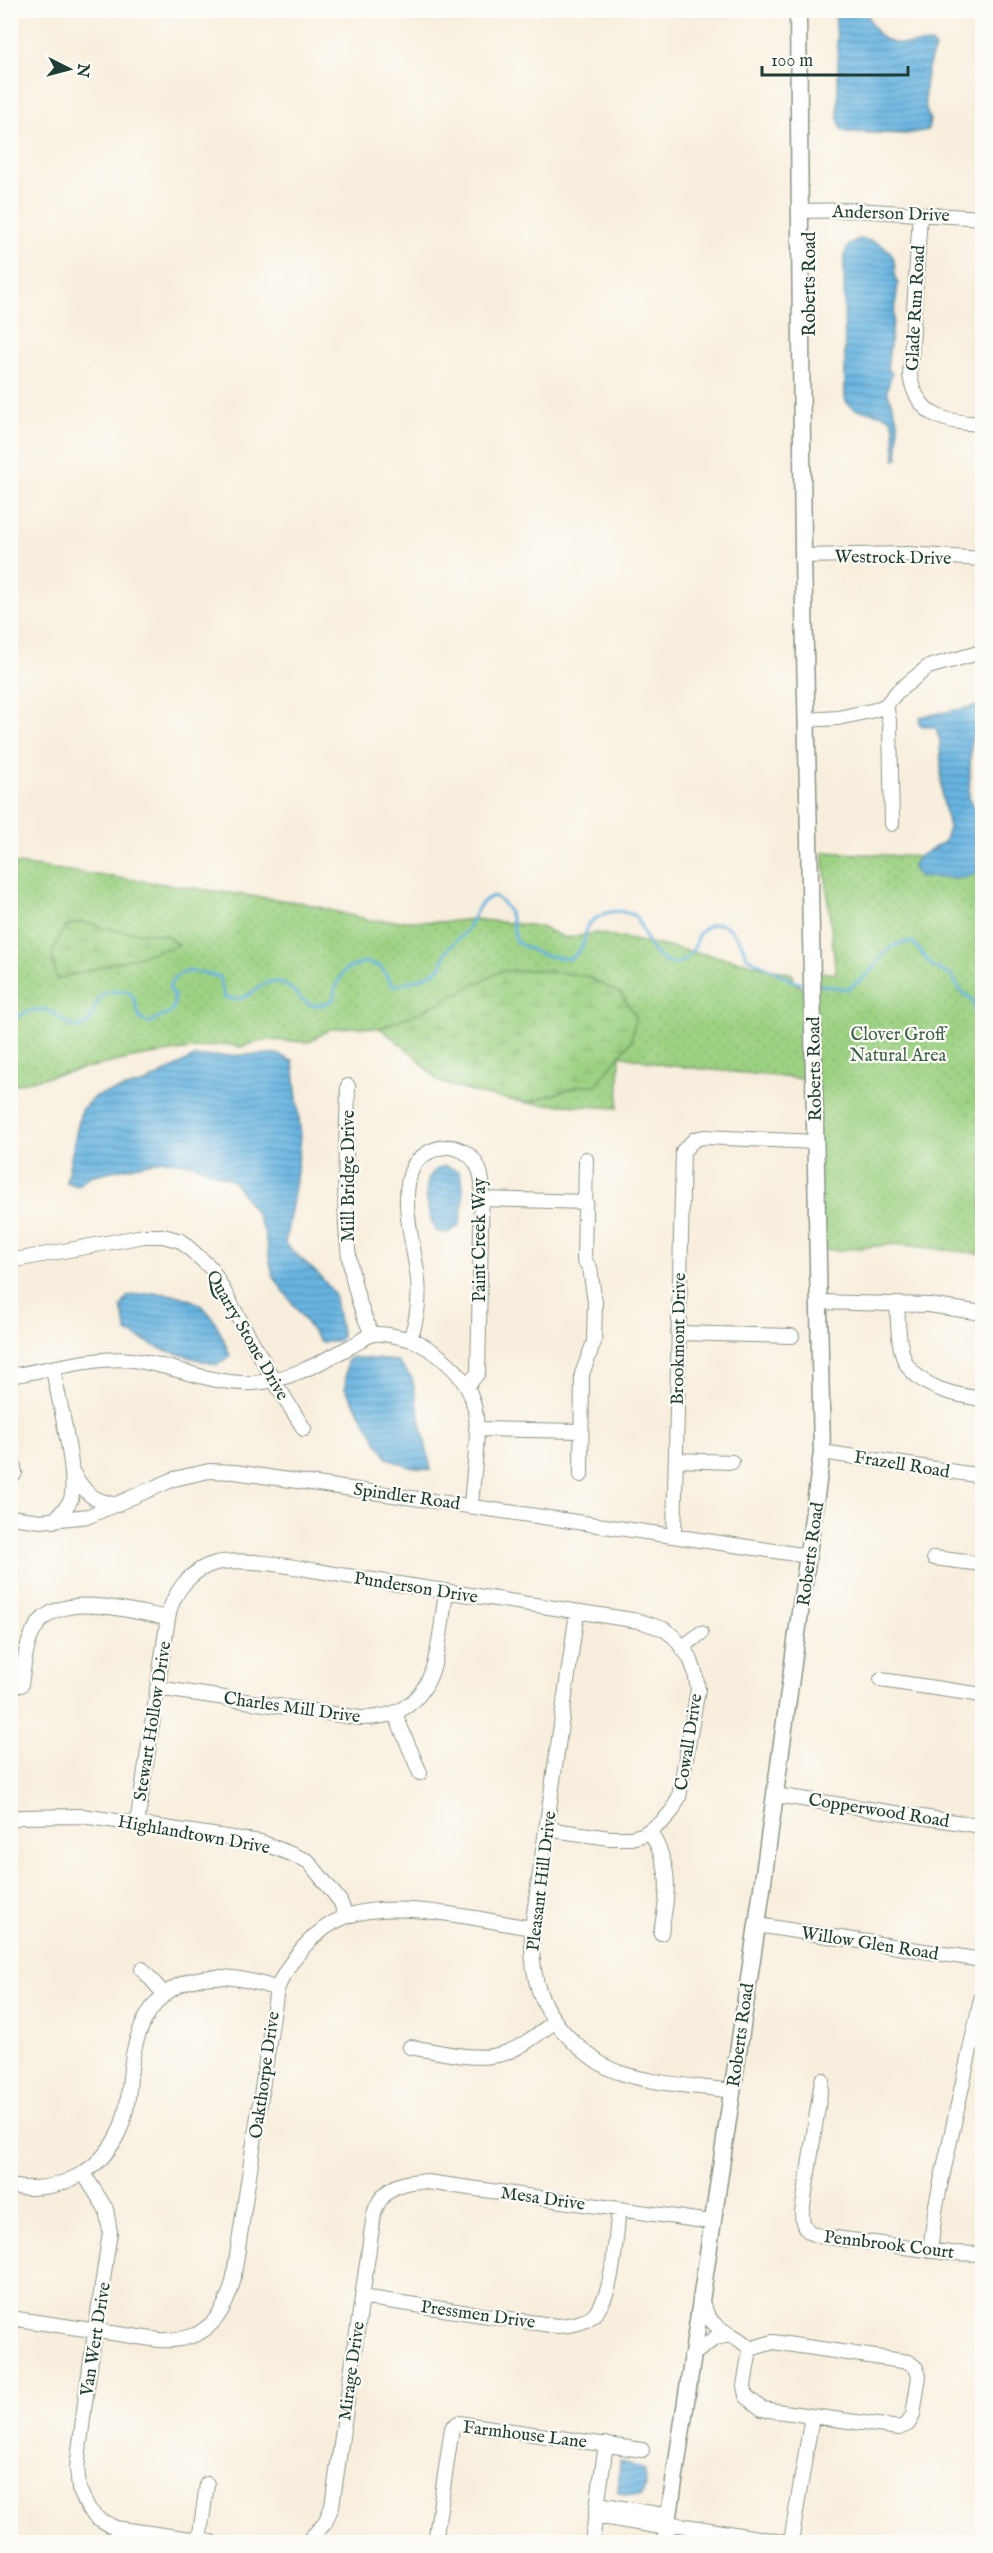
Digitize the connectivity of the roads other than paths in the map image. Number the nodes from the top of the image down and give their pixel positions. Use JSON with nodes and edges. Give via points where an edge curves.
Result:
{"nodes":[{"id":1,"x":798,"y":10,"type":"edge"},
{"id":2,"x":807,"y":10,"type":"edge"},
{"id":3,"x":804,"y":211,"type":"junction"},
{"id":4,"x":920,"y":214,"type":"junction"},
{"id":5,"x":982,"y":218,"type":"edge"},
{"id":6,"x":982,"y":424,"type":"edge"},
{"id":7,"x":803,"y":556,"type":"junction"},
{"id":8,"x":982,"y":559,"type":"edge"},
{"id":9,"x":982,"y":652,"type":"edge"},
{"id":10,"x":886,"y":705,"type":"junction"},
{"id":11,"x":806,"y":720,"type":"junction"},
{"id":12,"x":892,"y":824,"type":"dead end"},
{"id":13,"x":348,"y":1086,"type":"dead end"},
{"id":14,"x":816,"y":1142,"type":"junction"},
{"id":15,"x":586,"y":1159,"type":"dead end"},
{"id":16,"x":481,"y":1199,"type":"junction"},
{"id":17,"x":586,"y":1202,"type":"junction"},
{"id":18,"x":10,"y":1261,"type":"edge"},
{"id":19,"x":819,"y":1302,"type":"junction"},
{"id":20,"x":897,"y":1304,"type":"junction"},
{"id":21,"x":982,"y":1313,"type":"edge"},
{"id":22,"x":678,"y":1333,"type":"junction"},
{"id":23,"x":372,"y":1334,"type":"junction"},
{"id":24,"x":792,"y":1336,"type":"dead end"},
{"id":25,"x":411,"y":1339,"type":"junction"},
{"id":26,"x":53,"y":1369,"type":"junction"},
{"id":27,"x":10,"y":1377,"type":"edge"},
{"id":28,"x":273,"y":1379,"type":"junction"},
{"id":29,"x":468,"y":1385,"type":"junction"},
{"id":30,"x":982,"y":1399,"type":"edge"},
{"id":31,"x":304,"y":1429,"type":"dead end"},
{"id":32,"x":476,"y":1429,"type":"junction"},
{"id":33,"x":581,"y":1431,"type":"junction"},
{"id":34,"x":10,"y":1447,"type":"edge"},
{"id":35,"x":822,"y":1452,"type":"junction"},
{"id":36,"x":676,"y":1460,"type":"junction"},
{"id":37,"x":732,"y":1461,"type":"dead end"},
{"id":38,"x":72,"y":1471,"type":"junction"},
{"id":39,"x":15,"y":1473,"type":"dead end"},
{"id":40,"x":581,"y":1475,"type":"dead end"},
{"id":41,"x":982,"y":1476,"type":"edge"},
{"id":42,"x":117,"y":1505,"type":"junction"},
{"id":43,"x":471,"y":1506,"type":"junction"},
{"id":44,"x":10,"y":1517,"type":"edge"},
{"id":45,"x":54,"y":1521,"type":"junction"},
{"id":46,"x":674,"y":1536,"type":"junction"},
{"id":47,"x":809,"y":1556,"type":"junction"},
{"id":48,"x":934,"y":1558,"type":"dead end"},
{"id":49,"x":982,"y":1564,"type":"edge"},
{"id":50,"x":446,"y":1592,"type":"junction"},
{"id":51,"x":578,"y":1612,"type":"junction"},
{"id":52,"x":168,"y":1618,"type":"junction"},
{"id":53,"x":701,"y":1633,"type":"dead end"},
{"id":54,"x":683,"y":1647,"type":"junction"},
{"id":55,"x":881,"y":1680,"type":"dead end"},
{"id":56,"x":21,"y":1685,"type":"dead end"},
{"id":57,"x":157,"y":1688,"type":"junction"},
{"id":58,"x":982,"y":1695,"type":"edge"},
{"id":59,"x":395,"y":1714,"type":"junction"},
{"id":60,"x":420,"y":1773,"type":"dead end"},
{"id":61,"x":776,"y":1795,"type":"junction"},
{"id":62,"x":10,"y":1821,"type":"edge"},
{"id":63,"x":137,"y":1824,"type":"junction"},
{"id":64,"x":982,"y":1826,"type":"edge"},
{"id":65,"x":546,"y":1829,"type":"junction"},
{"id":66,"x":650,"y":1831,"type":"junction"},
{"id":67,"x":346,"y":1916,"type":"junction"},
{"id":68,"x":757,"y":1925,"type":"junction"},
{"id":69,"x":532,"y":1928,"type":"junction"},
{"id":70,"x":661,"y":1933,"type":"dead end"},
{"id":71,"x":982,"y":1960,"type":"edge"},
{"id":72,"x":142,"y":1969,"type":"dead end"},
{"id":73,"x":277,"y":1989,"type":"junction"},
{"id":74,"x":164,"y":1994,"type":"junction"},
{"id":75,"x":982,"y":1995,"type":"edge"},
{"id":76,"x":554,"y":2022,"type":"junction"},
{"id":77,"x":410,"y":2047,"type":"dead end"},
{"id":78,"x":822,"y":2080,"type":"dead end"},
{"id":79,"x":732,"y":2091,"type":"junction"},
{"id":80,"x":84,"y":2174,"type":"junction"},
{"id":81,"x":10,"y":2186,"type":"edge"},
{"id":82,"x":380,"y":2200,"type":"joint"},
{"id":83,"x":619,"y":2209,"type":"junction"},
{"id":84,"x":711,"y":2222,"type":"junction"},
{"id":85,"x":930,"y":2251,"type":"junction"},
{"id":86,"x":982,"y":2254,"type":"edge"},
{"id":87,"x":362,"y":2298,"type":"junction"},
{"id":88,"x":700,"y":2298,"type":"junction"},
{"id":89,"x":10,"y":2318,"type":"edge"},
{"id":90,"x":96,"y":2330,"type":"junction"},
{"id":91,"x":731,"y":2335,"type":"junction"},
{"id":92,"x":750,"y":2349,"type":"junction"},
{"id":93,"x":691,"y":2356,"type":"junction"},
{"id":94,"x":812,"y":2416,"type":"junction"},
{"id":95,"x":606,"y":2444,"type":"junction"},
{"id":96,"x":642,"y":2450,"type":"dead end"},
{"id":97,"x":207,"y":2484,"type":"dead end"},
{"id":98,"x":597,"y":2510,"type":"junction"},
{"id":99,"x":667,"y":2527,"type":"edge"},
{"id":100,"x":310,"y":2540,"type":"edge"},
{"id":101,"x":205,"y":2542,"type":"edge"},
{"id":102,"x":435,"y":2542,"type":"edge"},
{"id":103,"x":592,"y":2542,"type":"edge"},
{"id":104,"x":782,"y":2542,"type":"edge"},
{"id":105,"x":791,"y":2542,"type":"edge"}],
"edges":[{"from":1,"to":3,"type":"main road","via":[[799,155]]},
{"from":2,"to":3,"type":"main road","name":"Roberts Road"},
{"from":3,"to":4,"type":"street","name":"Anderson Drive"},
{"from":3,"to":7,"type":"main road","name":"Roberts Road","via":[[810,434]]},
{"from":4,"to":5,"type":"street","name":"Anderson Drive"},
{"from":4,"to":6,"type":"street","name":"Glade Run Road","via":[[910,376],[913,390],[928,411],[939,418]]},
{"from":7,"to":8,"type":"street","name":"Westrock Drive","via":[[898,554]]},
{"from":7,"to":11,"type":"main road","name":"Roberts Road"},
{"from":9,"to":10,"type":"street","via":[[928,667]]},
{"from":10,"to":11,"type":"street","via":[[838,718]]},
{"from":10,"to":12,"type":"street"},
{"from":11,"to":14,"type":"main road","name":"Roberts Road"},
{"from":13,"to":23,"type":"street","name":"Mill Bridge Drive","via":[[346,1232],[352,1279]]},
{"from":14,"to":19,"type":"main road","name":"Roberts Road"},
{"from":14,"to":22,"type":"street","name":"Brookmont Drive","via":[[704,1137],[684,1140]]},
{"from":15,"to":17,"type":"street"},
{"from":16,"to":17,"type":"street"},
{"from":16,"to":25,"type":"street","name":"Paint Creek Way","via":[[477,1163],[468,1153],[445,1146],[420,1157],[413,1165],[407,1197],[418,1310]]},
{"from":16,"to":29,"type":"street","name":"Paint Creek Way","via":[[478,1373]]},
{"from":17,"to":33,"type":"street","via":[[584,1260],[590,1268],[595,1302],[594,1342],[582,1374]]},
{"from":18,"to":28,"type":"street","name":"Quarry Stone Drive","via":[[144,1236],[181,1241],[211,1268]]},
{"from":19,"to":20,"type":"street"},
{"from":19,"to":35,"type":"main road","name":"Roberts Road"},
{"from":20,"to":21,"type":"street"},
{"from":20,"to":30,"type":"street","via":[[905,1363],[926,1383]]},
{"from":22,"to":24,"type":"street"},
{"from":22,"to":36,"type":"street","name":"Brookmont Drive"},
{"from":23,"to":25,"type":"street"},
{"from":23,"to":28,"type":"street","via":[[297,1374]]},
{"from":25,"to":29,"type":"street","via":[[439,1354]]},
{"from":26,"to":27,"type":"street"},
{"from":26,"to":28,"type":"street","via":[[132,1360],[234,1383]]},
{"from":26,"to":38,"type":"street"},
{"from":28,"to":31,"type":"street","name":"Quarry Stone Drive"},
{"from":29,"to":32,"type":"street","via":[[475,1403]]},
{"from":32,"to":33,"type":"street"},
{"from":32,"to":43,"type":"street"},
{"from":33,"to":40,"type":"street"},
{"from":34,"to":39,"type":"street"},
{"from":35,"to":41,"type":"street","name":"Frazell Road"},
{"from":35,"to":47,"type":"main road","name":"Roberts Road"},
{"from":36,"to":37,"type":"street"},
{"from":36,"to":46,"type":"street","name":"Brookmont Drive"},
{"from":38,"to":42,"type":"street","via":[[90,1497]]},
{"from":38,"to":45,"type":"street","via":[[71,1499]]},
{"from":42,"to":43,"type":"street","name":"Spindler Road","via":[[174,1479],[223,1471]]},
{"from":42,"to":45,"type":"street","name":"Spindler Road","via":[[89,1516]]},
{"from":43,"to":46,"type":"street","name":"Spindler Road"},
{"from":44,"to":45,"type":"street","name":"Spindler Road"},
{"from":46,"to":47,"type":"street","name":"Spindler Road"},
{"from":47,"to":61,"type":"main road","name":"Roberts Road"},
{"from":48,"to":49,"type":"street"},
{"from":50,"to":51,"type":"street","name":"Punderson Drive"},
{"from":50,"to":52,"type":"street","name":"Punderson Drive","via":[[231,1561],[208,1565],[187,1580],[172,1601]]},
{"from":50,"to":59,"type":"street","name":"Charles Mill Drive","via":[[431,1678],[422,1693]]},
{"from":51,"to":54,"type":"street","name":"Punderson Drive","via":[[652,1624],[664,1629]]},
{"from":51,"to":65,"type":"street","name":"Pleasant Hill Drive"},
{"from":52,"to":56,"type":"street","via":[[89,1606],[60,1608],[36,1625],[26,1652]]},
{"from":52,"to":57,"type":"street","name":"Stewart Hollow Drive"},
{"from":53,"to":54,"type":"street"},
{"from":54,"to":66,"type":"street","name":"Cowall Drive","via":[[698,1689],[683,1783],[672,1811]]},
{"from":55,"to":58,"type":"street"},
{"from":57,"to":59,"type":"street","name":"Charles Mill Drive","via":[[360,1718]]},
{"from":57,"to":63,"type":"street","name":"Stewart Hollow Drive"},
{"from":59,"to":60,"type":"street"},
{"from":61,"to":64,"type":"street","name":"Copperwood Road"},
{"from":61,"to":68,"type":"main road","name":"Roberts Road"},
{"from":62,"to":63,"type":"street","name":"Highlandtown Drive","via":[[19,1817],[82,1816]]},
{"from":63,"to":67,"type":"street","name":"Highlandtown Drive","via":[[261,1842],[308,1861],[340,1901]]},
{"from":65,"to":66,"type":"street","name":"Cowall Drive","via":[[610,1838],[631,1838]]},
{"from":65,"to":69,"type":"street","name":"Pleasant Hill Drive"},
{"from":66,"to":70,"type":"street","via":[[667,1868],[668,1891]]},
{"from":67,"to":69,"type":"street","name":"Oakthorpe Drive","via":[[411,1910]]},
{"from":67,"to":73,"type":"street","name":"Oakthorpe Drive","via":[[330,1924],[305,1947],[282,1976]]},
{"from":68,"to":71,"type":"street","name":"Willow Glen Road"},
{"from":68,"to":79,"type":"main road","name":"Roberts Road"},
{"from":69,"to":76,"type":"street","name":"Pleasant Hill Drive","via":[[534,1977]]},
{"from":72,"to":74,"type":"street"},
{"from":73,"to":74,"type":"street","via":[[251,1980],[206,1976]]},
{"from":73,"to":90,"type":"street","name":"Oakthorpe Drive","via":[[233,2282],[221,2314],[208,2327],[178,2341]]},
{"from":74,"to":80,"type":"street","via":[[152,2006],[138,2036],[122,2125],[108,2150]]},
{"from":75,"to":85,"type":"street"},
{"from":76,"to":77,"type":"street","via":[[525,2043],[492,2056]]},
{"from":76,"to":79,"type":"street","name":"Pleasant Hill Drive","via":[[594,2060],[618,2073]]},
{"from":78,"to":85,"type":"street","name":"Pennbrook Court","via":[[802,2213],[805,2229],[820,2236]]},
{"from":79,"to":84,"type":"main road","name":"Roberts Road"},
{"from":80,"to":81,"type":"street","via":[[40,2189]]},
{"from":80,"to":90,"type":"street","name":"Van Wert Drive","via":[[106,2209],[110,2232]]},
{"from":82,"to":83,"type":"street","name":"Mesa Drive","via":[[398,2185],[420,2181]]},
{"from":82,"to":87,"type":"street","name":"Mirage Drive","via":[[374,2214]]},
{"from":83,"to":84,"type":"street","name":"Mesa Drive"},
{"from":83,"to":87,"type":"street","name":"Pressmen Drive","via":[[603,2304],[576,2325],[557,2326]]},
{"from":84,"to":88,"type":"main road","name":"Roberts Road"},
{"from":85,"to":86,"type":"street","name":"Pennbrook Court"},
{"from":87,"to":100,"type":"street","name":"Mirage Drive","via":[[332,2506],[325,2523]]},
{"from":88,"to":91,"type":"street","via":[[709,2318]]},
{"from":88,"to":93,"type":"main road","name":"Roberts Road"},
{"from":89,"to":90,"type":"street","name":"Oakthorpe Drive"},
{"from":90,"to":101,"type":"street","name":"Van Wert Drive","via":[[77,2468],[79,2489],[88,2508],[115,2528]]},
{"from":91,"to":92,"type":"street"},
{"from":91,"to":93,"type":"street","via":[[715,2338]]},
{"from":92,"to":94,"type":"street","via":[[744,2386],[752,2403],[762,2409]]},
{"from":92,"to":94,"type":"street","via":[[773,2342],[909,2362],[916,2368],[919,2376],[908,2424],[899,2428]]},
{"from":93,"to":99,"type":"main road","name":"Roberts Road"},
{"from":94,"to":105,"type":"street"},
{"from":95,"to":96,"type":"street","name":"Farmhouse Lane"},
{"from":95,"to":98,"type":"street"},
{"from":95,"to":102,"type":"street","name":"Farmhouse Lane","via":[[455,2425]]},
{"from":97,"to":101,"type":"street"},
{"from":98,"to":99,"type":"street"},
{"from":98,"to":103,"type":"street"},
{"from":99,"to":104,"type":"street"}]}
